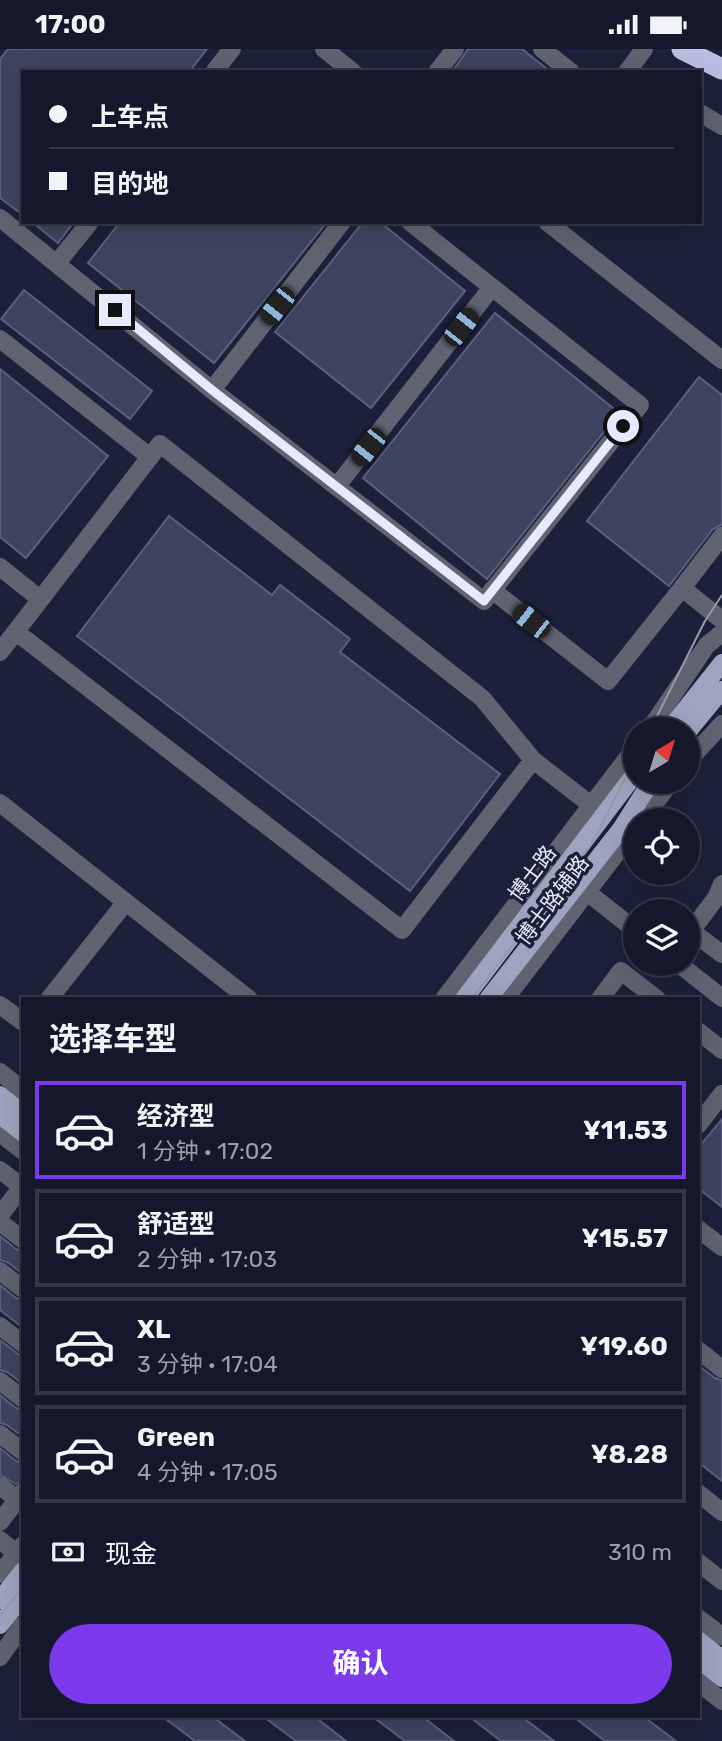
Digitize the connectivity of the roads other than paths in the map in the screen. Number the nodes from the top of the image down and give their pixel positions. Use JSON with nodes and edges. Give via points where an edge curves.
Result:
{"nodes":[{"id":1,"x":232,"y":49,"type":"edge"},
{"id":2,"x":324,"y":49,"type":"edge"},
{"id":3,"x":455,"y":49,"type":"edge"},
{"id":4,"x":542,"y":49,"type":"edge"},
{"id":5,"x":644,"y":49,"type":"edge"},
{"id":6,"x":682,"y":49,"type":"edge"},
{"id":7,"x":722,"y":69,"type":"edge"},
{"id":8,"x":217,"y":70,"type":"edge"},
{"id":9,"x":350,"y":70,"type":"edge"},
{"id":10,"x":439,"y":70,"type":"edge"},
{"id":11,"x":568,"y":70,"type":"edge"},
{"id":12,"x":628,"y":70,"type":"edge"},
{"id":13,"x":702,"y":114,"type":"edge"},
{"id":14,"x":722,"y":126,"type":"edge"},
{"id":15,"x":0,"y":218,"type":"edge"},
{"id":16,"x":88,"y":224,"type":"edge"},
{"id":17,"x":340,"y":224,"type":"edge"},
{"id":18,"x":413,"y":224,"type":"edge"},
{"id":19,"x":550,"y":224,"type":"edge"},
{"id":20,"x":57,"y":263,"type":"junction"},
{"id":21,"x":492,"y":287,"type":"junction"},
{"id":22,"x":0,"y":339,"type":"edge"},
{"id":23,"x":722,"y":360,"type":"edge"},
{"id":24,"x":212,"y":390,"type":"junction"},
{"id":25,"x":150,"y":457,"type":"junction"},
{"id":26,"x":337,"y":486,"type":"junction"},
{"id":27,"x":722,"y":537,"type":"edge"},
{"id":28,"x":0,"y":568,"type":"edge"},
{"id":29,"x":682,"y":588,"type":"junction"},
{"id":30,"x":492,"y":590,"type":"junction"},
{"id":31,"x":40,"y":599,"type":"junction"},
{"id":32,"x":722,"y":620,"type":"edge"},
{"id":33,"x":16,"y":632,"type":"junction"},
{"id":34,"x":722,"y":633,"type":"edge"},
{"id":35,"x":0,"y":652,"type":"edge"},
{"id":36,"x":722,"y":663,"type":"edge"},
{"id":37,"x":722,"y":690,"type":"edge"},
{"id":38,"x":658,"y":717,"type":"edge"},
{"id":39,"x":679,"y":717,"type":"edge"},
{"id":40,"x":700,"y":717,"type":"edge"},
{"id":41,"x":722,"y":724,"type":"edge"},
{"id":42,"x":700,"y":748,"type":"edge"},
{"id":43,"x":533,"y":759,"type":"junction"},
{"id":44,"x":623,"y":768,"type":"edge"},
{"id":45,"x":623,"y":786,"type":"edge"},
{"id":46,"x":643,"y":795,"type":"edge"},
{"id":47,"x":0,"y":803,"type":"edge"},
{"id":48,"x":598,"y":811,"type":"junction"},
{"id":49,"x":623,"y":845,"type":"edge"},
{"id":50,"x":722,"y":884,"type":"edge"},
{"id":51,"x":587,"y":892,"type":"junction"},
{"id":52,"x":125,"y":903,"type":"junction"},
{"id":53,"x":623,"y":920,"type":"edge"},
{"id":54,"x":722,"y":954,"type":"edge"},
{"id":55,"x":694,"y":976,"type":"edge"},
{"id":56,"x":52,"y":997,"type":"edge"},
{"id":57,"x":246,"y":997,"type":"edge"},
{"id":58,"x":446,"y":997,"type":"edge"},
{"id":59,"x":465,"y":997,"type":"edge"},
{"id":60,"x":490,"y":997,"type":"edge"},
{"id":61,"x":507,"y":997,"type":"edge"},
{"id":62,"x":602,"y":997,"type":"edge"},
{"id":63,"x":654,"y":997,"type":"edge"},
{"id":64,"x":722,"y":998,"type":"edge"},
{"id":65,"x":0,"y":1005,"type":"edge"},
{"id":66,"x":21,"y":1021,"type":"edge"},
{"id":67,"x":700,"y":1033,"type":"edge"},
{"id":68,"x":722,"y":1050,"type":"edge"},
{"id":69,"x":0,"y":1072,"type":"edge"},
{"id":70,"x":21,"y":1088,"type":"edge"},
{"id":71,"x":722,"y":1094,"type":"edge"},
{"id":72,"x":0,"y":1095,"type":"edge"},
{"id":73,"x":21,"y":1111,"type":"edge"},
{"id":74,"x":0,"y":1115,"type":"edge"},
{"id":75,"x":700,"y":1122,"type":"edge"},
{"id":76,"x":21,"y":1131,"type":"edge"},
{"id":77,"x":0,"y":1133,"type":"edge"},
{"id":78,"x":21,"y":1149,"type":"edge"},
{"id":79,"x":0,"y":1170,"type":"edge"},
{"id":80,"x":21,"y":1186,"type":"edge"},
{"id":81,"x":21,"y":1188,"type":"edge"},
{"id":82,"x":0,"y":1215,"type":"edge"},
{"id":83,"x":0,"y":1222,"type":"edge"},
{"id":84,"x":700,"y":1230,"type":"edge"},
{"id":85,"x":21,"y":1238,"type":"edge"},
{"id":86,"x":722,"y":1247,"type":"edge"},
{"id":87,"x":0,"y":1271,"type":"edge"},
{"id":88,"x":21,"y":1287,"type":"edge"},
{"id":89,"x":0,"y":1327,"type":"edge"},
{"id":90,"x":21,"y":1343,"type":"edge"},
{"id":91,"x":700,"y":1352,"type":"edge"},
{"id":92,"x":722,"y":1369,"type":"edge"},
{"id":93,"x":0,"y":1381,"type":"edge"},
{"id":94,"x":21,"y":1397,"type":"edge"},
{"id":95,"x":0,"y":1434,"type":"edge"},
{"id":96,"x":21,"y":1450,"type":"edge"},
{"id":97,"x":0,"y":1486,"type":"edge"},
{"id":98,"x":700,"y":1495,"type":"edge"},
{"id":99,"x":20,"y":1496,"type":"edge"},
{"id":100,"x":722,"y":1512,"type":"edge"},
{"id":101,"x":0,"y":1522,"type":"edge"},
{"id":102,"x":0,"y":1540,"type":"edge"},
{"id":103,"x":20,"y":1549,"type":"edge"},
{"id":104,"x":700,"y":1564,"type":"edge"},
{"id":105,"x":0,"y":1574,"type":"edge"},
{"id":106,"x":21,"y":1574,"type":"edge"},
{"id":107,"x":722,"y":1581,"type":"edge"},
{"id":108,"x":21,"y":1599,"type":"edge"},
{"id":109,"x":0,"y":1600,"type":"edge"},
{"id":110,"x":700,"y":1620,"type":"edge"},
{"id":111,"x":0,"y":1625,"type":"edge"},
{"id":112,"x":21,"y":1628,"type":"edge"},
{"id":113,"x":722,"y":1636,"type":"edge"},
{"id":114,"x":700,"y":1642,"type":"edge"},
{"id":115,"x":0,"y":1657,"type":"edge"},
{"id":116,"x":722,"y":1659,"type":"edge"},
{"id":117,"x":700,"y":1661,"type":"edge"},
{"id":118,"x":722,"y":1678,"type":"edge"},
{"id":119,"x":700,"y":1684,"type":"edge"},
{"id":120,"x":722,"y":1701,"type":"edge"}],
"edges":[{"from":1,"to":8,"type":"street"},
{"from":2,"to":9,"type":"street"},
{"from":3,"to":10,"type":"street"},
{"from":4,"to":11,"type":"street"},
{"from":5,"to":12,"type":"street"},
{"from":6,"to":7,"type":"highway"},
{"from":13,"to":14,"type":"street"},
{"from":15,"to":20,"type":"street"},
{"from":16,"to":20,"type":"street"},
{"from":17,"to":24,"type":"street"},
{"from":18,"to":21,"type":"street"},
{"from":19,"to":23,"type":"street"},
{"from":20,"to":24,"type":"street"},
{"from":21,"to":26,"type":"street"},
{"from":21,"to":30,"type":"street","via":[[640,405]]},
{"from":22,"to":25,"type":"street"},
{"from":24,"to":26,"type":"street"},
{"from":25,"to":31,"type":"street"},
{"from":25,"to":43,"type":"street","via":[[160,444],[471,689]]},
{"from":26,"to":30,"type":"street","via":[[484,601]]},
{"from":27,"to":29,"type":"street"},
{"from":28,"to":31,"type":"street"},
{"from":29,"to":30,"type":"street","via":[[608,681]]},
{"from":29,"to":32,"type":"street"},
{"from":31,"to":33,"type":"street"},
{"from":33,"to":35,"type":"street"},
{"from":33,"to":43,"type":"street","via":[[402,930]]},
{"from":34,"to":38,"type":"street","via":[[707,645]]},
{"from":36,"to":39,"type":"main road"},
{"from":37,"to":40,"type":"main road"},
{"from":41,"to":42,"type":"street"},
{"from":43,"to":48,"type":"street"},
{"from":44,"to":48,"type":"street","name":"博士路辅路"},
{"from":45,"to":48,"type":"main road","name":"博士路"},
{"from":46,"to":60,"type":"main road","name":"博士路"},
{"from":47,"to":52,"type":"street"},
{"from":48,"to":58,"type":"street","name":"博士路辅路"},
{"from":48,"to":59,"type":"main road","name":"博士路"},
{"from":49,"to":51,"type":"street","name":"博士路辅路"},
{"from":50,"to":54,"type":"street","via":[[691,930]]},
{"from":51,"to":53,"type":"street"},
{"from":51,"to":61,"type":"street","name":"博士路辅路"},
{"from":52,"to":56,"type":"street"},
{"from":52,"to":57,"type":"street"},
{"from":55,"to":64,"type":"street"},
{"from":62,"to":63,"type":"street","via":[[621,971]]},
{"from":65,"to":66,"type":"street"},
{"from":67,"to":68,"type":"street"},
{"from":69,"to":70,"type":"street"},
{"from":71,"to":75,"type":"street"},
{"from":72,"to":73,"type":"main road"},
{"from":74,"to":76,"type":"main road"},
{"from":77,"to":78,"type":"street"},
{"from":79,"to":80,"type":"street"},
{"from":81,"to":82,"type":"street"},
{"from":83,"to":85,"type":"street"},
{"from":84,"to":86,"type":"street"},
{"from":87,"to":88,"type":"street"},
{"from":89,"to":90,"type":"street"},
{"from":91,"to":92,"type":"street"},
{"from":93,"to":94,"type":"street"},
{"from":95,"to":96,"type":"street"},
{"from":97,"to":99,"type":"street"},
{"from":98,"to":100,"type":"street"},
{"from":99,"to":101,"type":"street"},
{"from":102,"to":103,"type":"street"},
{"from":103,"to":105,"type":"street"},
{"from":104,"to":107,"type":"street"},
{"from":106,"to":109,"type":"main road"},
{"from":108,"to":111,"type":"main road"},
{"from":110,"to":113,"type":"street"},
{"from":112,"to":115,"type":"street"},
{"from":114,"to":116,"type":"main road"},
{"from":117,"to":118,"type":"main road"},
{"from":119,"to":120,"type":"street"}]}
